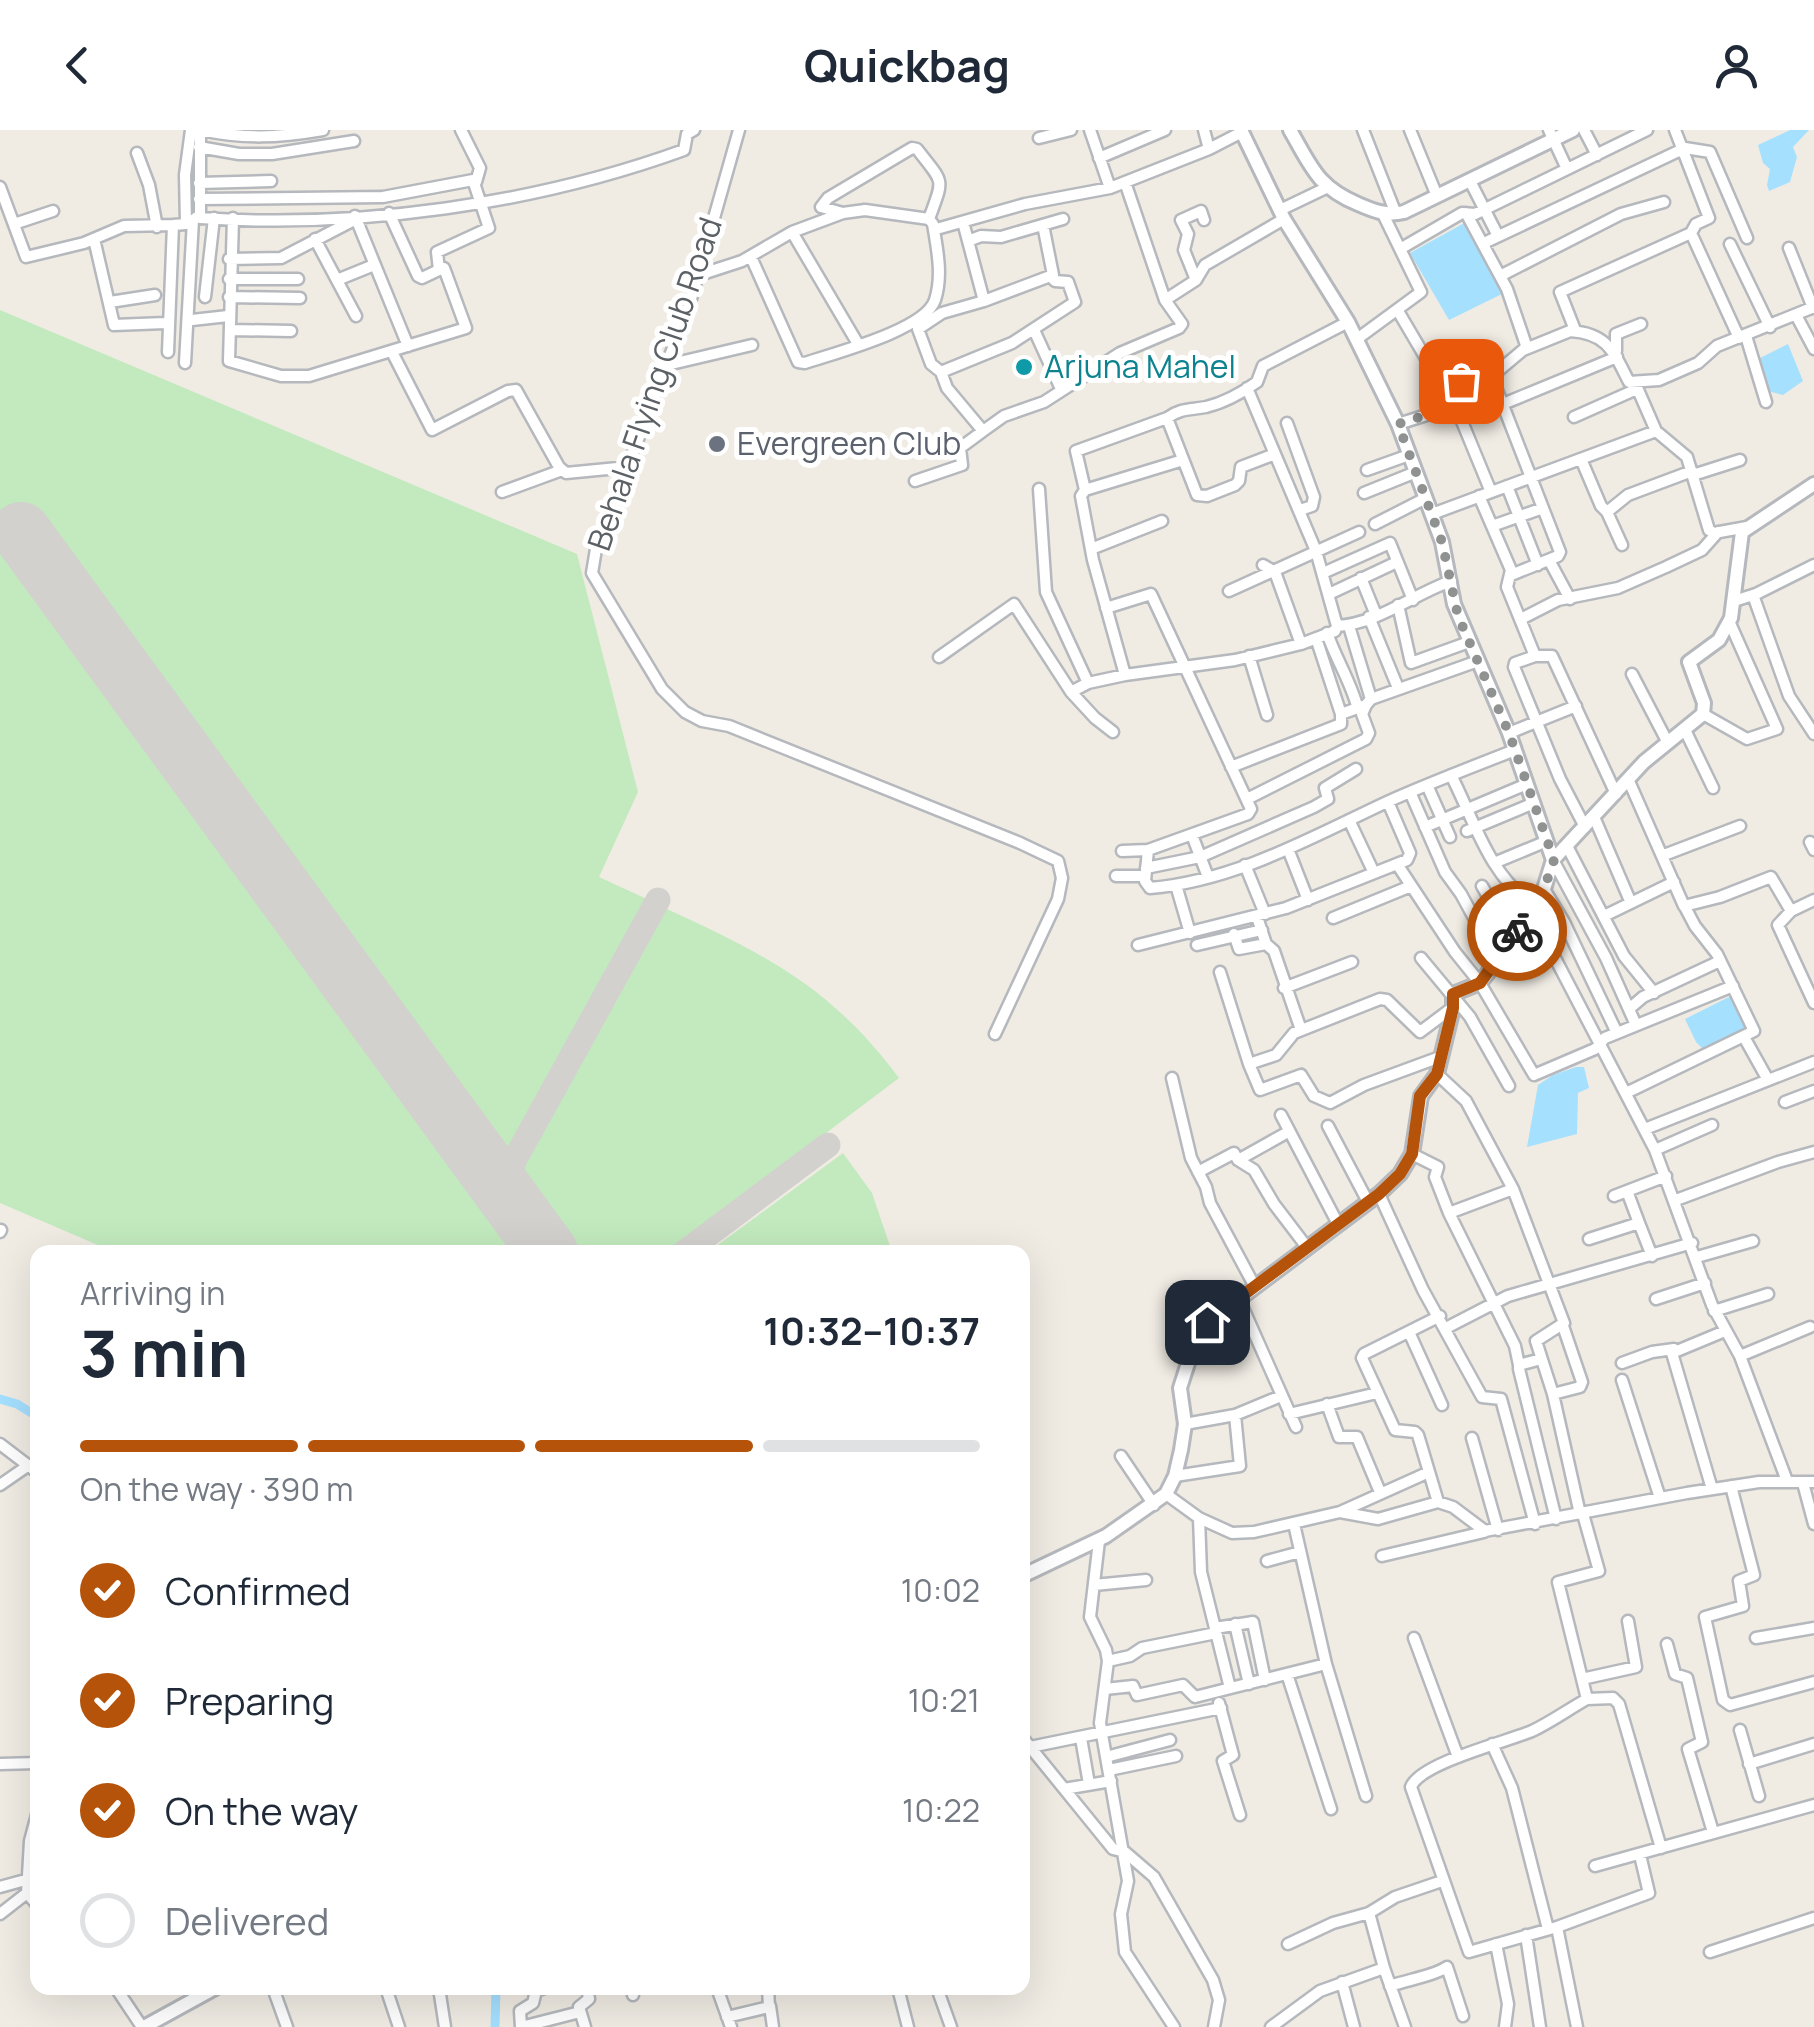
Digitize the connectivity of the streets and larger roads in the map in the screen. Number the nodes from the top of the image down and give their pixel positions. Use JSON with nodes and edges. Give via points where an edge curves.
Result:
{"nodes":[{"id":1,"x":190,"y":130,"type":"edge"},
{"id":2,"x":323,"y":130,"type":"edge"},
{"id":3,"x":461,"y":130,"type":"edge"},
{"id":4,"x":694,"y":130,"type":"edge"},
{"id":5,"x":739,"y":130,"type":"edge"},
{"id":6,"x":1071,"y":130,"type":"edge"},
{"id":7,"x":1090,"y":130,"type":"edge"},
{"id":8,"x":1165,"y":130,"type":"edge"},
{"id":9,"x":1204,"y":130,"type":"edge"},
{"id":10,"x":1290,"y":130,"type":"edge"},
{"id":11,"x":1363,"y":130,"type":"edge"},
{"id":12,"x":1410,"y":130,"type":"edge"},
{"id":13,"x":1573,"y":130,"type":"edge"},
{"id":14,"x":1584,"y":130,"type":"edge"},
{"id":15,"x":1647,"y":130,"type":"edge"},
{"id":16,"x":1676,"y":130,"type":"edge"},
{"id":17,"x":1242,"y":131,"type":"edge"},
{"id":18,"x":288,"y":133,"type":"edge"},
{"id":19,"x":1551,"y":135,"type":"edge"},
{"id":20,"x":1038,"y":138,"type":"dead end"},
{"id":21,"x":354,"y":142,"type":"dead end"},
{"id":22,"x":198,"y":147,"type":"junction"},
{"id":23,"x":1685,"y":148,"type":"junction"},
{"id":24,"x":1209,"y":149,"type":"junction"},
{"id":25,"x":137,"y":153,"type":"dead end"},
{"id":26,"x":1597,"y":154,"type":"junction"},
{"id":27,"x":1099,"y":158,"type":"junction"},
{"id":28,"x":1567,"y":169,"type":"junction"},
{"id":29,"x":271,"y":180,"type":"dead end"},
{"id":30,"x":1470,"y":181,"type":"junction"},
{"id":31,"x":198,"y":182,"type":"junction"},
{"id":32,"x":1125,"y":182,"type":"junction"},
{"id":33,"x":476,"y":183,"type":"junction"},
{"id":34,"x":0,"y":187,"type":"edge"},
{"id":35,"x":1110,"y":188,"type":"junction"},
{"id":36,"x":1326,"y":188,"type":"junction"},
{"id":37,"x":1439,"y":195,"type":"junction"},
{"id":38,"x":481,"y":199,"type":"junction"},
{"id":39,"x":1664,"y":202,"type":"dead end"},
{"id":40,"x":1025,"y":204,"type":"junction"},
{"id":41,"x":199,"y":209,"type":"junction"},
{"id":42,"x":1484,"y":209,"type":"junction"},
{"id":43,"x":54,"y":210,"type":"dead end"},
{"id":44,"x":1466,"y":212,"type":"junction"},
{"id":45,"x":844,"y":213,"type":"junction"},
{"id":46,"x":389,"y":214,"type":"junction"},
{"id":47,"x":1282,"y":214,"type":"junction"},
{"id":48,"x":1390,"y":214,"type":"junction"},
{"id":49,"x":355,"y":217,"type":"junction"},
{"id":50,"x":214,"y":218,"type":"junction"},
{"id":51,"x":232,"y":218,"type":"junction"},
{"id":52,"x":1452,"y":218,"type":"junction"},
{"id":53,"x":929,"y":219,"type":"junction"},
{"id":54,"x":1063,"y":219,"type":"dead end"},
{"id":55,"x":1204,"y":220,"type":"dead end"},
{"id":56,"x":963,"y":222,"type":"junction"},
{"id":57,"x":14,"y":224,"type":"junction"},
{"id":58,"x":173,"y":225,"type":"junction"},
{"id":59,"x":157,"y":226,"type":"junction"},
{"id":60,"x":1037,"y":226,"type":"junction"},
{"id":61,"x":940,"y":228,"type":"dead end"},
{"id":62,"x":192,"y":232,"type":"junction"},
{"id":63,"x":212,"y":232,"type":"junction"},
{"id":64,"x":231,"y":232,"type":"junction"},
{"id":65,"x":792,"y":232,"type":"junction"},
{"id":66,"x":1692,"y":233,"type":"junction"},
{"id":67,"x":1498,"y":236,"type":"junction"},
{"id":68,"x":1747,"y":238,"type":"dead end"},
{"id":69,"x":314,"y":239,"type":"junction"},
{"id":70,"x":94,"y":240,"type":"junction"},
{"id":71,"x":968,"y":241,"type":"junction"},
{"id":72,"x":1484,"y":243,"type":"junction"},
{"id":73,"x":1730,"y":244,"type":"dead end"},
{"id":74,"x":190,"y":245,"type":"junction"},
{"id":75,"x":211,"y":245,"type":"junction"},
{"id":76,"x":230,"y":245,"type":"junction"},
{"id":77,"x":1790,"y":248,"type":"dead end"},
{"id":78,"x":1400,"y":250,"type":"junction"},
{"id":79,"x":751,"y":257,"type":"junction"},
{"id":80,"x":229,"y":260,"type":"junction"},
{"id":81,"x":374,"y":265,"type":"junction"},
{"id":82,"x":439,"y":270,"type":"junction"},
{"id":83,"x":699,"y":275,"type":"junction"},
{"id":84,"x":1500,"y":276,"type":"junction"},
{"id":85,"x":1051,"y":277,"type":"junction"},
{"id":86,"x":229,"y":279,"type":"junction"},
{"id":87,"x":298,"y":279,"type":"dead end"},
{"id":88,"x":338,"y":280,"type":"junction"},
{"id":89,"x":1196,"y":280,"type":"junction"},
{"id":90,"x":155,"y":294,"type":"dead end"},
{"id":91,"x":205,"y":296,"type":"dead end"},
{"id":92,"x":229,"y":297,"type":"junction"},
{"id":93,"x":300,"y":298,"type":"dead end"},
{"id":94,"x":1166,"y":300,"type":"junction"},
{"id":95,"x":984,"y":301,"type":"junction"},
{"id":96,"x":110,"y":302,"type":"junction"},
{"id":97,"x":1814,"y":308,"type":"edge"},
{"id":98,"x":1398,"y":312,"type":"junction"},
{"id":99,"x":1796,"y":315,"type":"junction"},
{"id":100,"x":228,"y":316,"type":"junction"},
{"id":101,"x":356,"y":316,"type":"dead end"},
{"id":102,"x":192,"y":320,"type":"dead end"},
{"id":103,"x":1348,"y":322,"type":"junction"},
{"id":104,"x":165,"y":323,"type":"dead end"},
{"id":105,"x":1641,"y":324,"type":"dead end"},
{"id":106,"x":1770,"y":327,"type":"junction"},
{"id":107,"x":232,"y":330,"type":"junction"},
{"id":108,"x":1034,"y":330,"type":"junction"},
{"id":109,"x":1575,"y":330,"type":"junction"},
{"id":110,"x":292,"y":331,"type":"dead end"},
{"id":111,"x":1742,"y":337,"type":"junction"},
{"id":112,"x":1358,"y":339,"type":"junction"},
{"id":113,"x":858,"y":344,"type":"junction"},
{"id":114,"x":408,"y":346,"type":"junction"},
{"id":115,"x":752,"y":346,"type":"dead end"},
{"id":116,"x":1527,"y":348,"type":"junction"},
{"id":117,"x":1814,"y":349,"type":"edge"},
{"id":118,"x":168,"y":352,"type":"dead end"},
{"id":119,"x":392,"y":352,"type":"junction"},
{"id":120,"x":1617,"y":354,"type":"junction"},
{"id":121,"x":185,"y":363,"type":"dead end"},
{"id":122,"x":667,"y":365,"type":"junction"},
{"id":123,"x":941,"y":372,"type":"junction"},
{"id":124,"x":1492,"y":377,"type":"junction"},
{"id":125,"x":1636,"y":386,"type":"junction"},
{"id":126,"x":1247,"y":388,"type":"junction"},
{"id":127,"x":1060,"y":389,"type":"junction"},
{"id":128,"x":1469,"y":394,"type":"junction"},
{"id":129,"x":1454,"y":402,"type":"junction"},
{"id":130,"x":1766,"y":402,"type":"dead end"},
{"id":131,"x":1502,"y":404,"type":"junction"},
{"id":132,"x":1574,"y":416,"type":"dead end"},
{"id":133,"x":1168,"y":418,"type":"junction"},
{"id":134,"x":1287,"y":424,"type":"dead end"},
{"id":135,"x":1398,"y":424,"type":"junction"},
{"id":136,"x":983,"y":431,"type":"junction"},
{"id":137,"x":1656,"y":432,"type":"junction"},
{"id":138,"x":1275,"y":454,"type":"junction"},
{"id":139,"x":1409,"y":455,"type":"junction"},
{"id":140,"x":1183,"y":460,"type":"junction"},
{"id":141,"x":1581,"y":460,"type":"junction"},
{"id":142,"x":1740,"y":460,"type":"dead end"},
{"id":143,"x":628,"y":467,"type":"junction"},
{"id":144,"x":562,"y":470,"type":"junction"},
{"id":145,"x":1368,"y":470,"type":"dead end"},
{"id":146,"x":1416,"y":472,"type":"junction"},
{"id":147,"x":1692,"y":473,"type":"junction"},
{"id":148,"x":1532,"y":477,"type":"junction"},
{"id":149,"x":916,"y":481,"type":"dead end"},
{"id":150,"x":1814,"y":484,"type":"edge"},
{"id":151,"x":1508,"y":486,"type":"junction"},
{"id":152,"x":1039,"y":489,"type":"dead end"},
{"id":153,"x":1085,"y":490,"type":"junction"},
{"id":154,"x":502,"y":492,"type":"dead end"},
{"id":155,"x":1364,"y":493,"type":"dead end"},
{"id":156,"x":1485,"y":494,"type":"junction"},
{"id":157,"x":1426,"y":498,"type":"junction"},
{"id":158,"x":1543,"y":508,"type":"junction"},
{"id":159,"x":1300,"y":510,"type":"junction"},
{"id":160,"x":1607,"y":512,"type":"junction"},
{"id":161,"x":1432,"y":514,"type":"junction"},
{"id":162,"x":1518,"y":517,"type":"junction"},
{"id":163,"x":1162,"y":521,"type":"dead end"},
{"id":164,"x":1375,"y":524,"type":"dead end"},
{"id":165,"x":1492,"y":526,"type":"junction"},
{"id":166,"x":1749,"y":526,"type":"junction"},
{"id":167,"x":1359,"y":532,"type":"dead end"},
{"id":168,"x":1718,"y":532,"type":"junction"},
{"id":169,"x":1622,"y":545,"type":"dead end"},
{"id":170,"x":1091,"y":549,"type":"junction"},
{"id":171,"x":1316,"y":552,"type":"junction"},
{"id":172,"x":1396,"y":562,"type":"junction"},
{"id":173,"x":1543,"y":563,"type":"junction"},
{"id":174,"x":1263,"y":565,"type":"dead end"},
{"id":175,"x":1814,"y":565,"type":"edge"},
{"id":176,"x":1275,"y":572,"type":"junction"},
{"id":177,"x":1323,"y":573,"type":"junction"},
{"id":178,"x":1511,"y":575,"type":"junction"},
{"id":179,"x":1361,"y":578,"type":"junction"},
{"id":180,"x":1451,"y":580,"type":"junction"},
{"id":181,"x":1229,"y":591,"type":"dead end"},
{"id":182,"x":1329,"y":594,"type":"junction"},
{"id":183,"x":1754,"y":595,"type":"junction"},
{"id":184,"x":1570,"y":599,"type":"junction"},
{"id":185,"x":1413,"y":600,"type":"junction"},
{"id":186,"x":1734,"y":600,"type":"junction"},
{"id":187,"x":1398,"y":605,"type":"junction"},
{"id":188,"x":1106,"y":608,"type":"junction"},
{"id":189,"x":1373,"y":616,"type":"junction"},
{"id":190,"x":1521,"y":619,"type":"junction"},
{"id":191,"x":1729,"y":621,"type":"junction"},
{"id":192,"x":1332,"y":631,"type":"junction"},
{"id":193,"x":1469,"y":642,"type":"junction"},
{"id":194,"x":1300,"y":644,"type":"junction"},
{"id":195,"x":1249,"y":656,"type":"junction"},
{"id":196,"x":1534,"y":656,"type":"junction"},
{"id":197,"x":938,"y":657,"type":"dead end"},
{"id":198,"x":1478,"y":661,"type":"junction"},
{"id":199,"x":1184,"y":666,"type":"junction"},
{"id":200,"x":1126,"y":674,"type":"junction"},
{"id":201,"x":1632,"y":674,"type":"dead end"},
{"id":202,"x":1088,"y":684,"type":"junction"},
{"id":203,"x":1398,"y":688,"type":"junction"},
{"id":204,"x":1071,"y":692,"type":"junction"},
{"id":205,"x":1365,"y":704,"type":"junction"},
{"id":206,"x":1576,"y":706,"type":"junction"},
{"id":207,"x":1341,"y":714,"type":"junction"},
{"id":208,"x":1703,"y":714,"type":"junction"},
{"id":209,"x":1267,"y":715,"type":"dead end"},
{"id":210,"x":1537,"y":720,"type":"junction"},
{"id":211,"x":1685,"y":730,"type":"junction"},
{"id":212,"x":1113,"y":732,"type":"dead end"},
{"id":213,"x":1509,"y":733,"type":"junction"},
{"id":214,"x":1814,"y":734,"type":"edge"},
{"id":215,"x":1668,"y":743,"type":"junction"},
{"id":216,"x":1515,"y":750,"type":"junction"},
{"id":217,"x":1230,"y":767,"type":"junction"},
{"id":218,"x":1314,"y":767,"type":"junction"},
{"id":219,"x":1356,"y":769,"type":"dead end"},
{"id":220,"x":1451,"y":775,"type":"junction"},
{"id":221,"x":1628,"y":779,"type":"junction"},
{"id":222,"x":1427,"y":784,"type":"junction"},
{"id":223,"x":1527,"y":784,"type":"junction"},
{"id":224,"x":1325,"y":788,"type":"junction"},
{"id":225,"x":1713,"y":788,"type":"dead end"},
{"id":226,"x":1410,"y":792,"type":"junction"},
{"id":227,"x":1616,"y":794,"type":"junction"},
{"id":228,"x":1247,"y":799,"type":"junction"},
{"id":229,"x":1388,"y":802,"type":"junction"},
{"id":230,"x":1534,"y":803,"type":"junction"},
{"id":231,"x":1468,"y":808,"type":"junction"},
{"id":232,"x":1349,"y":820,"type":"junction"},
{"id":233,"x":1442,"y":820,"type":"junction"},
{"id":234,"x":1589,"y":822,"type":"junction"},
{"id":235,"x":1740,"y":826,"type":"dead end"},
{"id":236,"x":1425,"y":827,"type":"junction"},
{"id":237,"x":1472,"y":828,"type":"junction"},
{"id":238,"x":1192,"y":835,"type":"junction"},
{"id":239,"x":1450,"y":837,"type":"dead end"},
{"id":240,"x":1547,"y":841,"type":"junction"},
{"id":241,"x":1567,"y":846,"type":"junction"},
{"id":242,"x":1288,"y":849,"type":"junction"},
{"id":243,"x":1148,"y":850,"type":"junction"},
{"id":244,"x":1122,"y":851,"type":"dead end"},
{"id":245,"x":1664,"y":855,"type":"junction"},
{"id":246,"x":1200,"y":857,"type":"junction"},
{"id":247,"x":1554,"y":860,"type":"junction"},
{"id":248,"x":1397,"y":864,"type":"junction"},
{"id":249,"x":1494,"y":864,"type":"junction"},
{"id":250,"x":1245,"y":865,"type":"junction"},
{"id":251,"x":1146,"y":872,"type":"junction"},
{"id":252,"x":1374,"y":874,"type":"junction"},
{"id":253,"x":1116,"y":876,"type":"dead end"},
{"id":254,"x":1208,"y":878,"type":"junction"},
{"id":255,"x":1674,"y":882,"type":"junction"},
{"id":256,"x":1176,"y":885,"type":"junction"},
{"id":257,"x":1411,"y":886,"type":"junction"},
{"id":258,"x":1482,"y":886,"type":"dead end"},
{"id":259,"x":1544,"y":889,"type":"junction"},
{"id":260,"x":1308,"y":900,"type":"junction"},
{"id":261,"x":1814,"y":900,"type":"edge"},
{"id":262,"x":1631,"y":903,"type":"junction"},
{"id":263,"x":1531,"y":907,"type":"junction"},
{"id":264,"x":1685,"y":907,"type":"junction"},
{"id":265,"x":1791,"y":911,"type":"junction"},
{"id":266,"x":1261,"y":915,"type":"junction"},
{"id":267,"x":1604,"y":916,"type":"junction"},
{"id":268,"x":1333,"y":918,"type":"dead end"},
{"id":269,"x":1230,"y":923,"type":"junction"},
{"id":270,"x":1262,"y":930,"type":"junction"},
{"id":271,"x":1190,"y":932,"type":"junction"},
{"id":272,"x":1234,"y":937,"type":"junction"},
{"id":273,"x":1512,"y":938,"type":"junction"},
{"id":274,"x":1266,"y":944,"type":"junction"},
{"id":275,"x":1138,"y":945,"type":"dead end"},
{"id":276,"x":1198,"y":945,"type":"dead end"},
{"id":277,"x":1421,"y":958,"type":"dead end"},
{"id":278,"x":1497,"y":960,"type":"junction"},
{"id":279,"x":1352,"y":962,"type":"dead end"},
{"id":280,"x":1720,"y":962,"type":"junction"},
{"id":281,"x":1814,"y":970,"type":"edge"},
{"id":282,"x":1220,"y":972,"type":"dead end"},
{"id":283,"x":1802,"y":975,"type":"junction"},
{"id":284,"x":1480,"y":983,"type":"junction"},
{"id":285,"x":1732,"y":986,"type":"junction"},
{"id":286,"x":1284,"y":988,"type":"junction"},
{"id":287,"x":1654,"y":993,"type":"junction"},
{"id":288,"x":1453,"y":1001,"type":"junction"},
{"id":289,"x":1814,"y":1003,"type":"edge"},
{"id":290,"x":1628,"y":1008,"type":"junction"},
{"id":291,"x":1636,"y":1026,"type":"junction"},
{"id":292,"x":1300,"y":1030,"type":"junction"},
{"id":293,"x":1617,"y":1033,"type":"junction"},
{"id":294,"x":995,"y":1034,"type":"dead end"},
{"id":295,"x":1744,"y":1037,"type":"junction"},
{"id":296,"x":1600,"y":1043,"type":"junction"},
{"id":297,"x":1440,"y":1057,"type":"junction"},
{"id":298,"x":1814,"y":1062,"type":"edge"},
{"id":299,"x":1249,"y":1064,"type":"junction"},
{"id":300,"x":1437,"y":1074,"type":"junction"},
{"id":301,"x":1172,"y":1078,"type":"dead end"},
{"id":302,"x":1768,"y":1080,"type":"junction"},
{"id":303,"x":1508,"y":1086,"type":"dead end"},
{"id":304,"x":1814,"y":1091,"type":"edge"},
{"id":305,"x":1626,"y":1093,"type":"junction"},
{"id":306,"x":1785,"y":1102,"type":"dead end"},
{"id":307,"x":1280,"y":1115,"type":"dead end"},
{"id":308,"x":1712,"y":1125,"type":"dead end"},
{"id":309,"x":1328,"y":1126,"type":"dead end"},
{"id":310,"x":1645,"y":1129,"type":"junction"},
{"id":311,"x":1288,"y":1132,"type":"junction"},
{"id":312,"x":1655,"y":1150,"type":"junction"},
{"id":313,"x":1814,"y":1152,"type":"edge"},
{"id":314,"x":1412,"y":1154,"type":"junction"},
{"id":315,"x":1238,"y":1160,"type":"junction"},
{"id":316,"x":1198,"y":1172,"type":"junction"},
{"id":317,"x":1666,"y":1176,"type":"junction"},
{"id":318,"x":1513,"y":1188,"type":"junction"},
{"id":319,"x":1627,"y":1191,"type":"junction"},
{"id":320,"x":1614,"y":1196,"type":"dead end"},
{"id":321,"x":1675,"y":1197,"type":"junction"},
{"id":322,"x":1374,"y":1198,"type":"junction"},
{"id":323,"x":1449,"y":1213,"type":"junction"},
{"id":324,"x":1542,"y":1223,"type":"dead end"},
{"id":325,"x":1639,"y":1223,"type":"junction"},
{"id":326,"x":1338,"y":1224,"type":"junction"},
{"id":327,"x":1529,"y":1228,"type":"junction"},
{"id":328,"x":1588,"y":1240,"type":"dead end"},
{"id":329,"x":1753,"y":1241,"type":"dead end"},
{"id":330,"x":1306,"y":1246,"type":"junction"},
{"id":331,"x":1694,"y":1249,"type":"junction"},
{"id":332,"x":1652,"y":1256,"type":"junction"},
{"id":333,"x":1551,"y":1282,"type":"junction"},
{"id":334,"x":1705,"y":1283,"type":"junction"},
{"id":335,"x":1255,"y":1287,"type":"junction"},
{"id":336,"x":1768,"y":1294,"type":"dead end"},
{"id":337,"x":1239,"y":1298,"type":"junction"},
{"id":338,"x":1656,"y":1299,"type":"dead end"},
{"id":339,"x":1494,"y":1302,"type":"junction"},
{"id":340,"x":1714,"y":1311,"type":"junction"},
{"id":341,"x":1440,"y":1316,"type":"junction"},
{"id":342,"x":1563,"y":1326,"type":"junction"},
{"id":343,"x":1810,"y":1327,"type":"dead end"},
{"id":344,"x":1448,"y":1330,"type":"junction"},
{"id":345,"x":1725,"y":1331,"type":"junction"},
{"id":346,"x":1410,"y":1332,"type":"junction"},
{"id":347,"x":1674,"y":1350,"type":"junction"},
{"id":348,"x":1740,"y":1356,"type":"junction"},
{"id":349,"x":1542,"y":1359,"type":"junction"},
{"id":350,"x":1622,"y":1363,"type":"dead end"},
{"id":351,"x":1519,"y":1365,"type":"junction"},
{"id":352,"x":1622,"y":1380,"type":"dead end"},
{"id":353,"x":1376,"y":1393,"type":"junction"},
{"id":354,"x":1553,"y":1394,"type":"junction"},
{"id":355,"x":1281,"y":1396,"type":"junction"},
{"id":356,"x":1327,"y":1404,"type":"junction"},
{"id":357,"x":1442,"y":1405,"type":"dead end"},
{"id":358,"x":1289,"y":1414,"type":"junction"},
{"id":359,"x":1235,"y":1415,"type":"junction"},
{"id":360,"x":1184,"y":1424,"type":"junction"},
{"id":361,"x":1296,"y":1427,"type":"dead end"},
{"id":362,"x":1472,"y":1438,"type":"dead end"},
{"id":363,"x":0,"y":1444,"type":"edge"},
{"id":364,"x":1121,"y":1456,"type":"dead end"},
{"id":365,"x":30,"y":1467,"type":"edge"},
{"id":366,"x":30,"y":1471,"type":"edge"},
{"id":367,"x":1429,"y":1472,"type":"junction"},
{"id":368,"x":1176,"y":1476,"type":"junction"},
{"id":369,"x":1787,"y":1481,"type":"junction"},
{"id":370,"x":1809,"y":1482,"type":"edge"},
{"id":371,"x":0,"y":1486,"type":"edge"},
{"id":372,"x":1730,"y":1486,"type":"junction"},
{"id":373,"x":1712,"y":1489,"type":"junction"},
{"id":374,"x":1167,"y":1492,"type":"junction"},
{"id":375,"x":1380,"y":1492,"type":"junction"},
{"id":376,"x":1660,"y":1498,"type":"junction"},
{"id":377,"x":1438,"y":1502,"type":"junction"},
{"id":378,"x":1154,"y":1504,"type":"junction"},
{"id":379,"x":1340,"y":1512,"type":"junction"},
{"id":380,"x":1581,"y":1514,"type":"junction"},
{"id":381,"x":1199,"y":1518,"type":"junction"},
{"id":382,"x":1556,"y":1519,"type":"junction"},
{"id":383,"x":1294,"y":1524,"type":"junction"},
{"id":384,"x":1534,"y":1524,"type":"junction"},
{"id":385,"x":1814,"y":1524,"type":"edge"},
{"id":386,"x":1498,"y":1530,"type":"junction"},
{"id":387,"x":1484,"y":1531,"type":"junction"},
{"id":388,"x":1098,"y":1541,"type":"junction"},
{"id":389,"x":1300,"y":1552,"type":"junction"},
{"id":390,"x":1382,"y":1556,"type":"dead end"},
{"id":391,"x":1267,"y":1562,"type":"dead end"},
{"id":392,"x":1030,"y":1572,"type":"edge"},
{"id":393,"x":1146,"y":1580,"type":"dead end"},
{"id":394,"x":1094,"y":1585,"type":"junction"},
{"id":395,"x":1628,"y":1621,"type":"dead end"},
{"id":396,"x":1235,"y":1624,"type":"junction"},
{"id":397,"x":1814,"y":1628,"type":"edge"},
{"id":398,"x":1216,"y":1631,"type":"junction"},
{"id":399,"x":1414,"y":1638,"type":"dead end"},
{"id":400,"x":1756,"y":1638,"type":"dead end"},
{"id":401,"x":1668,"y":1644,"type":"dead end"},
{"id":402,"x":1108,"y":1661,"type":"junction"},
{"id":403,"x":1326,"y":1664,"type":"junction"},
{"id":404,"x":1286,"y":1674,"type":"junction"},
{"id":405,"x":1265,"y":1680,"type":"junction"},
{"id":406,"x":1582,"y":1680,"type":"junction"},
{"id":407,"x":1814,"y":1682,"type":"edge"},
{"id":408,"x":1249,"y":1684,"type":"junction"},
{"id":409,"x":1230,"y":1688,"type":"junction"},
{"id":410,"x":1104,"y":1689,"type":"junction"},
{"id":411,"x":1216,"y":1692,"type":"junction"},
{"id":412,"x":1587,"y":1698,"type":"junction"},
{"id":413,"x":1221,"y":1708,"type":"junction"},
{"id":414,"x":1740,"y":1730,"type":"dead end"},
{"id":415,"x":1102,"y":1734,"type":"junction"},
{"id":416,"x":1081,"y":1738,"type":"junction"},
{"id":417,"x":1170,"y":1740,"type":"dead end"},
{"id":418,"x":1030,"y":1742,"type":"edge"},
{"id":419,"x":1492,"y":1744,"type":"junction"},
{"id":420,"x":1814,"y":1744,"type":"edge"},
{"id":421,"x":1030,"y":1747,"type":"edge"},
{"id":422,"x":1176,"y":1756,"type":"dead end"},
{"id":423,"x":1458,"y":1757,"type":"junction"},
{"id":424,"x":1106,"y":1758,"type":"junction"},
{"id":425,"x":30,"y":1763,"type":"edge"},
{"id":426,"x":0,"y":1764,"type":"edge"},
{"id":427,"x":1749,"y":1764,"type":"junction"},
{"id":428,"x":1110,"y":1776,"type":"junction"},
{"id":429,"x":1089,"y":1784,"type":"junction"},
{"id":430,"x":1064,"y":1789,"type":"junction"},
{"id":431,"x":1366,"y":1796,"type":"dead end"},
{"id":432,"x":1759,"y":1796,"type":"dead end"},
{"id":433,"x":1814,"y":1804,"type":"edge"},
{"id":434,"x":1331,"y":1808,"type":"dead end"},
{"id":435,"x":1240,"y":1815,"type":"dead end"},
{"id":436,"x":1713,"y":1832,"type":"junction"},
{"id":437,"x":30,"y":1841,"type":"edge"},
{"id":438,"x":1661,"y":1848,"type":"junction"},
{"id":439,"x":1125,"y":1852,"type":"junction"},
{"id":440,"x":1640,"y":1855,"type":"junction"},
{"id":441,"x":1595,"y":1866,"type":"dead end"},
{"id":442,"x":29,"y":1879,"type":"junction"},
{"id":443,"x":1442,"y":1882,"type":"junction"},
{"id":444,"x":0,"y":1887,"type":"edge"},
{"id":445,"x":27,"y":1893,"type":"junction"},
{"id":446,"x":30,"y":1897,"type":"edge"},
{"id":447,"x":1369,"y":1913,"type":"junction"},
{"id":448,"x":0,"y":1914,"type":"edge"},
{"id":449,"x":1814,"y":1918,"type":"edge"},
{"id":450,"x":1553,"y":1928,"type":"junction"},
{"id":451,"x":1526,"y":1935,"type":"junction"},
{"id":452,"x":1288,"y":1944,"type":"dead end"},
{"id":453,"x":1496,"y":1944,"type":"junction"},
{"id":454,"x":1468,"y":1952,"type":"junction"},
{"id":455,"x":1710,"y":1952,"type":"dead end"},
{"id":456,"x":1447,"y":1967,"type":"junction"},
{"id":457,"x":1384,"y":1968,"type":"junction"},
{"id":458,"x":1342,"y":1982,"type":"junction"},
{"id":459,"x":1390,"y":1986,"type":"junction"},
{"id":460,"x":121,"y":1995,"type":"edge"},
{"id":461,"x":202,"y":1995,"type":"edge"},
{"id":462,"x":276,"y":1995,"type":"edge"},
{"id":463,"x":388,"y":1995,"type":"edge"},
{"id":464,"x":440,"y":1995,"type":"edge"},
{"id":465,"x":535,"y":1995,"type":"edge"},
{"id":466,"x":588,"y":1995,"type":"edge"},
{"id":467,"x":719,"y":1995,"type":"edge"},
{"id":468,"x":769,"y":1995,"type":"edge"},
{"id":469,"x":900,"y":1995,"type":"edge"},
{"id":470,"x":940,"y":1995,"type":"edge"},
{"id":471,"x":770,"y":2006,"type":"junction"},
{"id":472,"x":580,"y":2012,"type":"junction"},
{"id":473,"x":1463,"y":2016,"type":"dead end"},
{"id":474,"x":729,"y":2022,"type":"edge"},
{"id":475,"x":144,"y":2026,"type":"edge"},
{"id":476,"x":287,"y":2027,"type":"edge"},
{"id":477,"x":398,"y":2027,"type":"edge"},
{"id":478,"x":445,"y":2027,"type":"edge"},
{"id":479,"x":521,"y":2027,"type":"edge"},
{"id":480,"x":585,"y":2027,"type":"edge"},
{"id":481,"x":773,"y":2027,"type":"edge"},
{"id":482,"x":908,"y":2027,"type":"edge"},
{"id":483,"x":951,"y":2027,"type":"edge"},
{"id":484,"x":1174,"y":2027,"type":"edge"},
{"id":485,"x":1214,"y":2027,"type":"edge"},
{"id":486,"x":1271,"y":2027,"type":"edge"},
{"id":487,"x":1354,"y":2027,"type":"edge"},
{"id":488,"x":1405,"y":2027,"type":"edge"},
{"id":489,"x":1505,"y":2027,"type":"edge"},
{"id":490,"x":1540,"y":2027,"type":"edge"},
{"id":491,"x":1578,"y":2027,"type":"edge"}],
"edges":[{"from":1,"to":58,"type":"street","via":[[186,224]]},
{"from":2,"to":18,"type":"street"},
{"from":3,"to":33,"type":"street","via":[[480,168]]},
{"from":4,"to":38,"type":"street","via":[[677,153],[586,181]]},
{"from":5,"to":83,"type":"street","name":"Behala Flying Club Road"},
{"from":6,"to":20,"type":"street"},
{"from":7,"to":27,"type":"street"},
{"from":8,"to":27,"type":"street"},
{"from":9,"to":24,"type":"street"},
{"from":10,"to":36,"type":"street"},
{"from":11,"to":48,"type":"street"},
{"from":12,"to":37,"type":"street"},
{"from":13,"to":19,"type":"street"},
{"from":14,"to":26,"type":"street"},
{"from":15,"to":26,"type":"street"},
{"from":16,"to":23,"type":"street"},
{"from":17,"to":24,"type":"street"},
{"from":17,"to":47,"type":"street"},
{"from":18,"to":22,"type":"street","via":[[247,138],[200,130]]},
{"from":19,"to":28,"type":"street"},
{"from":19,"to":30,"type":"street"},
{"from":21,"to":22,"type":"street","via":[[272,154]]},
{"from":22,"to":31,"type":"street"},
{"from":23,"to":66,"type":"street","via":[[1710,218]]},
{"from":23,"to":67,"type":"street"},
{"from":23,"to":68,"type":"street","via":[[1710,152]]},
{"from":24,"to":32,"type":"street"},
{"from":25,"to":59,"type":"street"},
{"from":26,"to":28,"type":"street"},
{"from":27,"to":35,"type":"street"},
{"from":28,"to":42,"type":"street"},
{"from":29,"to":31,"type":"street"},
{"from":30,"to":37,"type":"street"},
{"from":30,"to":42,"type":"street"},
{"from":31,"to":41,"type":"street"},
{"from":32,"to":35,"type":"street"},
{"from":32,"to":94,"type":"street"},
{"from":33,"to":38,"type":"street"},
{"from":33,"to":41,"type":"street","via":[[383,197]]},
{"from":34,"to":57,"type":"street"},
{"from":35,"to":40,"type":"street"},
{"from":36,"to":47,"type":"street"},
{"from":36,"to":48,"type":"street"},
{"from":37,"to":48,"type":"street"},
{"from":37,"to":52,"type":"street"},
{"from":38,"to":46,"type":"street"},
{"from":38,"to":82,"type":"street","via":[[489,228],[437,252]]},
{"from":39,"to":84,"type":"street","via":[[1621,214]]},
{"from":40,"to":56,"type":"street"},
{"from":40,"to":60,"type":"street"},
{"from":41,"to":50,"type":"street"},
{"from":41,"to":62,"type":"street"},
{"from":42,"to":44,"type":"street"},
{"from":42,"to":67,"type":"street"},
{"from":43,"to":57,"type":"street"},
{"from":44,"to":52,"type":"street"},
{"from":44,"to":72,"type":"street"},
{"from":45,"to":53,"type":"street"},
{"from":45,"to":53,"type":"street","via":[[821,207],[912,148],[942,188]]},
{"from":45,"to":65,"type":"street"},
{"from":46,"to":49,"type":"street"},
{"from":46,"to":82,"type":"street","via":[[418,276]]},
{"from":47,"to":89,"type":"street","via":[[1205,265]]},
{"from":47,"to":103,"type":"street"},
{"from":48,"to":78,"type":"street"},
{"from":49,"to":51,"type":"street"},
{"from":49,"to":69,"type":"street"},
{"from":49,"to":81,"type":"street"},
{"from":50,"to":51,"type":"street"},
{"from":50,"to":63,"type":"street"},
{"from":51,"to":64,"type":"street"},
{"from":52,"to":78,"type":"street"},
{"from":53,"to":113,"type":"street","via":[[940,264],[935,302],[908,326]]},
{"from":54,"to":60,"type":"street"},
{"from":55,"to":89,"type":"street","via":[[1200,211],[1181,220]]},
{"from":56,"to":61,"type":"street"},
{"from":56,"to":71,"type":"street"},
{"from":57,"to":70,"type":"street","via":[[26,257]]},
{"from":58,"to":59,"type":"street"},
{"from":58,"to":118,"type":"street"},
{"from":59,"to":70,"type":"street","via":[[124,226]]},
{"from":60,"to":71,"type":"street"},
{"from":60,"to":85,"type":"street"},
{"from":62,"to":63,"type":"street"},
{"from":62,"to":74,"type":"street"},
{"from":63,"to":64,"type":"street"},
{"from":63,"to":75,"type":"street"},
{"from":64,"to":76,"type":"street"},
{"from":65,"to":79,"type":"street"},
{"from":65,"to":113,"type":"street"},
{"from":66,"to":109,"type":"street","via":[[1560,292]]},
{"from":66,"to":111,"type":"street"},
{"from":67,"to":72,"type":"street"},
{"from":69,"to":80,"type":"street","via":[[281,258]]},
{"from":69,"to":88,"type":"street"},
{"from":70,"to":96,"type":"street"},
{"from":71,"to":95,"type":"street"},
{"from":72,"to":84,"type":"street"},
{"from":73,"to":106,"type":"street"},
{"from":74,"to":75,"type":"street"},
{"from":74,"to":121,"type":"street"},
{"from":75,"to":76,"type":"street"},
{"from":75,"to":91,"type":"street"},
{"from":76,"to":80,"type":"street"},
{"from":77,"to":97,"type":"street"},
{"from":78,"to":98,"type":"street","via":[[1421,292]]},
{"from":79,"to":83,"type":"street"},
{"from":79,"to":113,"type":"street","via":[[798,362]]},
{"from":80,"to":86,"type":"street"},
{"from":81,"to":88,"type":"street"},
{"from":81,"to":114,"type":"street"},
{"from":82,"to":114,"type":"street","via":[[466,328]]},
{"from":83,"to":122,"type":"street","name":"Behala Flying Club Road"},
{"from":84,"to":116,"type":"street"},
{"from":85,"to":95,"type":"street"},
{"from":85,"to":108,"type":"street","via":[[1068,282],[1075,302]]},
{"from":86,"to":87,"type":"street"},
{"from":86,"to":92,"type":"street"},
{"from":88,"to":101,"type":"street"},
{"from":89,"to":94,"type":"street"},
{"from":90,"to":96,"type":"street"},
{"from":92,"to":93,"type":"street"},
{"from":92,"to":100,"type":"street"},
{"from":94,"to":127,"type":"street","via":[[1181,320],[1179,328]]},
{"from":95,"to":123,"type":"street","via":[[918,326],[931,364]]},
{"from":96,"to":104,"type":"street","via":[[114,325]]},
{"from":97,"to":99,"type":"street"},
{"from":98,"to":112,"type":"street"},
{"from":98,"to":128,"type":"street","via":[[1442,386],[1463,382]]},
{"from":99,"to":106,"type":"street"},
{"from":99,"to":117,"type":"street"},
{"from":100,"to":102,"type":"street"},
{"from":100,"to":107,"type":"street"},
{"from":103,"to":112,"type":"street"},
{"from":103,"to":126,"type":"street","via":[[1263,366],[1260,379]]},
{"from":105,"to":120,"type":"street","via":[[1616,334]]},
{"from":106,"to":111,"type":"street"},
{"from":107,"to":110,"type":"street"},
{"from":107,"to":119,"type":"street","via":[[229,362],[281,376],[309,376]]},
{"from":108,"to":123,"type":"street"},
{"from":108,"to":127,"type":"street"},
{"from":109,"to":116,"type":"street"},
{"from":109,"to":120,"type":"street"},
{"from":111,"to":125,"type":"street","via":[[1698,363]]},
{"from":111,"to":130,"type":"street"},
{"from":112,"to":135,"type":"street"},
{"from":114,"to":119,"type":"street"},
{"from":115,"to":122,"type":"street"},
{"from":116,"to":124,"type":"street"},
{"from":119,"to":144,"type":"street","via":[[432,430],[516,390]]},
{"from":120,"to":125,"type":"street"},
{"from":120,"to":131,"type":"street"},
{"from":122,"to":143,"type":"street","name":"Behala Flying Club Road"},
{"from":123,"to":136,"type":"street"},
{"from":124,"to":128,"type":"street"},
{"from":124,"to":131,"type":"street"},
{"from":125,"to":132,"type":"street"},
{"from":125,"to":137,"type":"street"},
{"from":126,"to":133,"type":"street"},
{"from":126,"to":138,"type":"street"},
{"from":127,"to":136,"type":"street"},
{"from":128,"to":129,"type":"street"},
{"from":129,"to":135,"type":"street"},
{"from":129,"to":156,"type":"street"},
{"from":131,"to":148,"type":"street"},
{"from":133,"to":140,"type":"street"},
{"from":133,"to":153,"type":"street","via":[[1076,451]]},
{"from":134,"to":159,"type":"street","via":[[1314,497],[1312,506]]},
{"from":135,"to":139,"type":"street"},
{"from":136,"to":149,"type":"street","via":[[960,448],[962,464]]},
{"from":137,"to":141,"type":"street"},
{"from":137,"to":147,"type":"street","via":[[1685,454]]},
{"from":138,"to":140,"type":"street","via":[[1241,467],[1239,481],[1206,496],[1196,495]]},
{"from":138,"to":159,"type":"street"},
{"from":139,"to":145,"type":"street"},
{"from":139,"to":146,"type":"street"},
{"from":140,"to":153,"type":"street"},
{"from":141,"to":148,"type":"street"},
{"from":141,"to":160,"type":"street"},
{"from":142,"to":147,"type":"street"},
{"from":143,"to":144,"type":"street"},
{"from":143,"to":294,"type":"street","name":"Behala Flying Club Road","via":[[592,573],[673,702],[702,721],[729,726],[1058,862],[1058,899]]},
{"from":144,"to":154,"type":"street"},
{"from":146,"to":155,"type":"street"},
{"from":146,"to":157,"type":"street"},
{"from":147,"to":160,"type":"street","via":[[1628,495]]},
{"from":147,"to":168,"type":"street","via":[[1710,530]]},
{"from":148,"to":151,"type":"street"},
{"from":148,"to":158,"type":"street"},
{"from":150,"to":166,"type":"street"},
{"from":151,"to":156,"type":"street"},
{"from":151,"to":162,"type":"street"},
{"from":152,"to":202,"type":"street","via":[[1046,592]]},
{"from":153,"to":170,"type":"street"},
{"from":156,"to":161,"type":"street"},
{"from":156,"to":165,"type":"street"},
{"from":157,"to":161,"type":"street"},
{"from":157,"to":164,"type":"street"},
{"from":158,"to":162,"type":"street"},
{"from":158,"to":173,"type":"street","via":[[1560,552]]},
{"from":159,"to":171,"type":"street"},
{"from":160,"to":169,"type":"street"},
{"from":161,"to":180,"type":"street"},
{"from":162,"to":165,"type":"street"},
{"from":162,"to":173,"type":"street"},
{"from":163,"to":170,"type":"street"},
{"from":165,"to":178,"type":"street"},
{"from":166,"to":168,"type":"street"},
{"from":166,"to":186,"type":"street","via":[[1740,536]]},
{"from":167,"to":171,"type":"street"},
{"from":168,"to":184,"type":"street","via":[[1702,550],[1666,567]]},
{"from":170,"to":188,"type":"street"},
{"from":171,"to":176,"type":"street"},
{"from":171,"to":177,"type":"street"},
{"from":172,"to":177,"type":"street","via":[[1390,543]]},
{"from":172,"to":179,"type":"street"},
{"from":172,"to":185,"type":"street"},
{"from":173,"to":178,"type":"street"},
{"from":173,"to":184,"type":"street"},
{"from":174,"to":176,"type":"street"},
{"from":175,"to":183,"type":"street"},
{"from":176,"to":181,"type":"street"},
{"from":176,"to":194,"type":"street"},
{"from":177,"to":182,"type":"street"},
{"from":178,"to":190,"type":"street","via":[[1507,587]]},
{"from":179,"to":182,"type":"street"},
{"from":179,"to":189,"type":"street"},
{"from":180,"to":185,"type":"street"},
{"from":180,"to":193,"type":"street"},
{"from":182,"to":192,"type":"street"},
{"from":183,"to":186,"type":"street"},
{"from":183,"to":214,"type":"street","via":[[1789,696]]},
{"from":184,"to":190,"type":"street"},
{"from":185,"to":187,"type":"street"},
{"from":186,"to":191,"type":"street"},
{"from":187,"to":189,"type":"street"},
{"from":187,"to":193,"type":"street","via":[[1411,663]]},
{"from":188,"to":199,"type":"street","via":[[1150,594]]},
{"from":188,"to":200,"type":"street"},
{"from":189,"to":192,"type":"street"},
{"from":189,"to":203,"type":"street"},
{"from":190,"to":196,"type":"street"},
{"from":191,"to":208,"type":"street","via":[[1719,640],[1689,662]]},
{"from":191,"to":208,"type":"street","via":[[1777,729],[1747,739]]},
{"from":192,"to":194,"type":"street"},
{"from":192,"to":205,"type":"street"},
{"from":192,"to":205,"type":"street","via":[[1340,670]]},
{"from":192,"to":207,"type":"street"},
{"from":193,"to":198,"type":"street"},
{"from":194,"to":195,"type":"street"},
{"from":195,"to":199,"type":"street"},
{"from":195,"to":209,"type":"street"},
{"from":196,"to":206,"type":"street","via":[[1552,656]]},
{"from":196,"to":210,"type":"street","via":[[1514,665]]},
{"from":197,"to":204,"type":"street","via":[[1014,604]]},
{"from":198,"to":203,"type":"street"},
{"from":198,"to":213,"type":"street"},
{"from":199,"to":200,"type":"street"},
{"from":199,"to":217,"type":"street"},
{"from":200,"to":202,"type":"street"},
{"from":201,"to":215,"type":"street"},
{"from":202,"to":204,"type":"street"},
{"from":203,"to":205,"type":"street"},
{"from":204,"to":212,"type":"street"},
{"from":205,"to":207,"type":"street"},
{"from":205,"to":218,"type":"street","via":[[1366,739]]},
{"from":206,"to":210,"type":"street"},
{"from":206,"to":227,"type":"street"},
{"from":207,"to":217,"type":"street","via":[[1338,726]]},
{"from":208,"to":211,"type":"street"},
{"from":210,"to":213,"type":"street"},
{"from":210,"to":234,"type":"street","via":[[1560,778]]},
{"from":211,"to":215,"type":"street"},
{"from":211,"to":225,"type":"street"},
{"from":213,"to":216,"type":"street"},
{"from":215,"to":221,"type":"street"},
{"from":216,"to":220,"type":"street"},
{"from":216,"to":223,"type":"street"},
{"from":217,"to":228,"type":"street"},
{"from":218,"to":224,"type":"street"},
{"from":218,"to":228,"type":"street"},
{"from":219,"to":224,"type":"street"},
{"from":220,"to":222,"type":"street"},
{"from":220,"to":231,"type":"street"},
{"from":221,"to":227,"type":"street"},
{"from":221,"to":245,"type":"street"},
{"from":222,"to":226,"type":"street"},
{"from":222,"to":233,"type":"street"},
{"from":223,"to":230,"type":"street"},
{"from":223,"to":231,"type":"street"},
{"from":224,"to":246,"type":"street","via":[[1326,801]]},
{"from":226,"to":229,"type":"street"},
{"from":226,"to":236,"type":"street"},
{"from":227,"to":234,"type":"street"},
{"from":228,"to":238,"type":"street","via":[[1248,814]]},
{"from":229,"to":232,"type":"street"},
{"from":229,"to":248,"type":"street","via":[[1410,852]]},
{"from":230,"to":237,"type":"street"},
{"from":230,"to":240,"type":"street"},
{"from":231,"to":233,"type":"street"},
{"from":231,"to":237,"type":"street"},
{"from":232,"to":242,"type":"street"},
{"from":232,"to":252,"type":"street"},
{"from":233,"to":236,"type":"street"},
{"from":233,"to":239,"type":"street"},
{"from":234,"to":241,"type":"street"},
{"from":234,"to":262,"type":"street"},
{"from":235,"to":245,"type":"street"},
{"from":236,"to":278,"type":"street"},
{"from":237,"to":249,"type":"street"},
{"from":238,"to":243,"type":"street"},
{"from":238,"to":246,"type":"street"},
{"from":240,"to":247,"type":"street"},
{"from":240,"to":249,"type":"street"},
{"from":241,"to":247,"type":"street"},
{"from":241,"to":267,"type":"street"},
{"from":242,"to":250,"type":"street"},
{"from":242,"to":260,"type":"street"},
{"from":243,"to":244,"type":"street"},
{"from":243,"to":251,"type":"street"},
{"from":245,"to":255,"type":"street"},
{"from":246,"to":251,"type":"street"},
{"from":246,"to":254,"type":"street"},
{"from":247,"to":259,"type":"street"},
{"from":247,"to":290,"type":"street"},
{"from":248,"to":252,"type":"street"},
{"from":248,"to":257,"type":"street"},
{"from":249,"to":263,"type":"street"},
{"from":250,"to":254,"type":"street"},
{"from":250,"to":266,"type":"street"},
{"from":251,"to":253,"type":"street"},
{"from":251,"to":256,"type":"street","via":[[1150,888]]},
{"from":252,"to":260,"type":"street"},
{"from":254,"to":256,"type":"street"},
{"from":255,"to":262,"type":"street"},
{"from":255,"to":264,"type":"street"},
{"from":256,"to":271,"type":"street"},
{"from":257,"to":268,"type":"street"},
{"from":257,"to":284,"type":"street"},
{"from":258,"to":273,"type":"street"},
{"from":259,"to":263,"type":"street"},
{"from":259,"to":293,"type":"street"},
{"from":260,"to":266,"type":"street"},
{"from":261,"to":265,"type":"street"},
{"from":262,"to":267,"type":"street"},
{"from":263,"to":273,"type":"street"},
{"from":263,"to":296,"type":"street"},
{"from":264,"to":265,"type":"street","via":[[1770,877]]},
{"from":264,"to":280,"type":"street"},
{"from":265,"to":283,"type":"street","via":[[1778,924]]},
{"from":266,"to":269,"type":"street"},
{"from":266,"to":270,"type":"street"},
{"from":267,"to":287,"type":"street","via":[[1626,960]]},
{"from":269,"to":271,"type":"street"},
{"from":269,"to":272,"type":"street"},
{"from":270,"to":272,"type":"street"},
{"from":270,"to":274,"type":"street"},
{"from":271,"to":275,"type":"street"},
{"from":272,"to":274,"type":"street","via":[[1239,949]]},
{"from":272,"to":276,"type":"street"},
{"from":273,"to":278,"type":"street"},
{"from":274,"to":286,"type":"street"},
{"from":277,"to":288,"type":"street"},
{"from":278,"to":284,"type":"street"},
{"from":279,"to":286,"type":"street"},
{"from":280,"to":285,"type":"street"},
{"from":280,"to":287,"type":"street"},
{"from":281,"to":283,"type":"street"},
{"from":282,"to":299,"type":"street"},
{"from":283,"to":289,"type":"street"},
{"from":284,"to":288,"type":"street"},
{"from":284,"to":296,"type":"street","via":[[1534,1074]]},
{"from":285,"to":291,"type":"street"},
{"from":285,"to":295,"type":"street","via":[[1754,1029]]},
{"from":286,"to":292,"type":"street"},
{"from":287,"to":290,"type":"street"},
{"from":288,"to":292,"type":"street","via":[[1420,1032],[1380,999]]},
{"from":288,"to":297,"type":"street"},
{"from":288,"to":303,"type":"street","via":[[1485,1040]]},
{"from":290,"to":291,"type":"street"},
{"from":291,"to":293,"type":"street"},
{"from":292,"to":299,"type":"street","via":[[1276,1055]]},
{"from":293,"to":296,"type":"street"},
{"from":295,"to":302,"type":"street"},
{"from":295,"to":305,"type":"street"},
{"from":296,"to":305,"type":"street"},
{"from":297,"to":299,"type":"street","via":[[1330,1104],[1314,1096],[1301,1076],[1260,1090]]},
{"from":297,"to":300,"type":"street"},
{"from":298,"to":302,"type":"street"},
{"from":300,"to":314,"type":"street","via":[[1420,1096]]},
{"from":300,"to":318,"type":"street","via":[[1466,1101]]},
{"from":301,"to":316,"type":"street"},
{"from":302,"to":310,"type":"street"},
{"from":304,"to":306,"type":"street"},
{"from":305,"to":310,"type":"street"},
{"from":307,"to":311,"type":"street"},
{"from":308,"to":312,"type":"street"},
{"from":309,"to":322,"type":"street"},
{"from":310,"to":312,"type":"street"},
{"from":311,"to":315,"type":"street"},
{"from":311,"to":326,"type":"street"},
{"from":312,"to":317,"type":"street"},
{"from":313,"to":321,"type":"street"},
{"from":314,"to":322,"type":"street"},
{"from":314,"to":323,"type":"street","via":[[1438,1167]]},
{"from":315,"to":316,"type":"street","via":[[1234,1153]]},
{"from":315,"to":330,"type":"street","via":[[1254,1170]]},
{"from":316,"to":335,"type":"street"},
{"from":317,"to":319,"type":"street"},
{"from":317,"to":321,"type":"street"},
{"from":318,"to":323,"type":"street"},
{"from":318,"to":327,"type":"street"},
{"from":319,"to":320,"type":"street"},
{"from":319,"to":325,"type":"street"},
{"from":321,"to":331,"type":"street"},
{"from":322,"to":326,"type":"street"},
{"from":322,"to":341,"type":"street"},
{"from":323,"to":339,"type":"street"},
{"from":324,"to":327,"type":"street"},
{"from":325,"to":328,"type":"street"},
{"from":325,"to":332,"type":"street"},
{"from":326,"to":330,"type":"street"},
{"from":327,"to":333,"type":"street"},
{"from":329,"to":331,"type":"street"},
{"from":330,"to":335,"type":"street"},
{"from":331,"to":332,"type":"street"},
{"from":331,"to":334,"type":"street"},
{"from":332,"to":333,"type":"street"},
{"from":333,"to":339,"type":"street"},
{"from":333,"to":342,"type":"street"},
{"from":334,"to":338,"type":"street"},
{"from":334,"to":340,"type":"street"},
{"from":335,"to":337,"type":"street"},
{"from":336,"to":340,"type":"street"},
{"from":337,"to":355,"type":"street"},
{"from":337,"to":360,"type":"street","via":[[1200,1329],[1180,1388]]},
{"from":339,"to":344,"type":"street"},
{"from":339,"to":351,"type":"street"},
{"from":340,"to":345,"type":"street"},
{"from":341,"to":344,"type":"street"},
{"from":341,"to":346,"type":"street"},
{"from":342,"to":349,"type":"street","via":[[1536,1340]]},
{"from":342,"to":354,"type":"street","via":[[1582,1382]]},
{"from":343,"to":348,"type":"street"},
{"from":344,"to":384,"type":"street","via":[[1482,1397],[1501,1399]]},
{"from":345,"to":347,"type":"street"},
{"from":345,"to":348,"type":"street"},
{"from":346,"to":353,"type":"street","via":[[1362,1356]]},
{"from":346,"to":357,"type":"street"},
{"from":347,"to":350,"type":"street"},
{"from":347,"to":373,"type":"street"},
{"from":348,"to":369,"type":"street"},
{"from":349,"to":351,"type":"street"},
{"from":349,"to":354,"type":"street"},
{"from":351,"to":382,"type":"street"},
{"from":352,"to":376,"type":"street"},
{"from":353,"to":356,"type":"street"},
{"from":353,"to":367,"type":"street","via":[[1396,1430],[1417,1433]]},
{"from":354,"to":380,"type":"street"},
{"from":355,"to":358,"type":"street"},
{"from":355,"to":359,"type":"street"},
{"from":356,"to":358,"type":"street"},
{"from":356,"to":375,"type":"street","via":[[1339,1437],[1357,1437]]},
{"from":358,"to":361,"type":"street"},
{"from":359,"to":360,"type":"street"},
{"from":359,"to":368,"type":"street","via":[[1240,1466]]},
{"from":360,"to":368,"type":"street"},
{"from":362,"to":386,"type":"street"},
{"from":363,"to":365,"type":"street"},
{"from":364,"to":378,"type":"street"},
{"from":366,"to":371,"type":"street"},
{"from":367,"to":375,"type":"street"},
{"from":367,"to":377,"type":"street"},
{"from":368,"to":374,"type":"street"},
{"from":369,"to":370,"type":"street"},
{"from":369,"to":372,"type":"street"},
{"from":370,"to":385,"type":"street"},
{"from":372,"to":373,"type":"street"},
{"from":372,"to":407,"type":"street","via":[[1754,1575],[1739,1581],[1743,1606],[1705,1617],[1723,1700],[1730,1704]]},
{"from":373,"to":376,"type":"street"},
{"from":374,"to":378,"type":"street"},
{"from":374,"to":381,"type":"street"},
{"from":375,"to":379,"type":"street"},
{"from":376,"to":380,"type":"street"},
{"from":377,"to":379,"type":"street","via":[[1378,1519]]},
{"from":377,"to":387,"type":"street"},
{"from":378,"to":388,"type":"street"},
{"from":379,"to":383,"type":"street"},
{"from":380,"to":382,"type":"street"},
{"from":380,"to":406,"type":"street","via":[[1598,1572],[1558,1582]]},
{"from":381,"to":383,"type":"street","via":[[1232,1534]]},
{"from":381,"to":398,"type":"street","via":[[1201,1569]]},
{"from":382,"to":384,"type":"street"},
{"from":383,"to":389,"type":"street"},
{"from":384,"to":386,"type":"street"},
{"from":386,"to":387,"type":"street"},
{"from":387,"to":390,"type":"street"},
{"from":388,"to":392,"type":"street"},
{"from":388,"to":394,"type":"street"},
{"from":389,"to":391,"type":"street"},
{"from":389,"to":403,"type":"street"},
{"from":393,"to":394,"type":"street"},
{"from":394,"to":402,"type":"street","via":[[1090,1621]]},
{"from":395,"to":406,"type":"street","via":[[1636,1667]]},
{"from":396,"to":398,"type":"street"},
{"from":396,"to":405,"type":"street","via":[[1253,1622]]},
{"from":396,"to":408,"type":"street"},
{"from":397,"to":400,"type":"street"},
{"from":398,"to":402,"type":"street"},
{"from":398,"to":409,"type":"street"},
{"from":399,"to":423,"type":"street"},
{"from":401,"to":436,"type":"street","via":[[1675,1674],[1687,1678],[1702,1742],[1688,1749]]},
{"from":402,"to":410,"type":"street"},
{"from":403,"to":404,"type":"street"},
{"from":403,"to":431,"type":"street"},
{"from":404,"to":405,"type":"street"},
{"from":404,"to":434,"type":"street"},
{"from":405,"to":408,"type":"street"},
{"from":406,"to":412,"type":"street"},
{"from":408,"to":409,"type":"street"},
{"from":409,"to":411,"type":"street"},
{"from":410,"to":411,"type":"street","via":[[1133,1686],[1137,1696],[1182,1685],[1194,1696]]},
{"from":410,"to":415,"type":"street"},
{"from":411,"to":413,"type":"street"},
{"from":412,"to":419,"type":"street","via":[[1531,1731]]},
{"from":412,"to":438,"type":"street","via":[[1619,1704]]},
{"from":413,"to":415,"type":"street"},
{"from":413,"to":435,"type":"street","via":[[1234,1755],[1223,1762]]},
{"from":414,"to":427,"type":"street"},
{"from":415,"to":416,"type":"street"},
{"from":415,"to":424,"type":"street"},
{"from":416,"to":418,"type":"street"},
{"from":416,"to":429,"type":"street"},
{"from":417,"to":424,"type":"street"},
{"from":419,"to":423,"type":"street"},
{"from":419,"to":450,"type":"street","via":[[1512,1788]]},
{"from":420,"to":427,"type":"street"},
{"from":421,"to":430,"type":"street"},
{"from":422,"to":428,"type":"street"},
{"from":423,"to":443,"type":"street","via":[[1411,1782]]},
{"from":424,"to":428,"type":"street"},
{"from":425,"to":426,"type":"street"},
{"from":427,"to":432,"type":"street"},
{"from":428,"to":429,"type":"street"},
{"from":428,"to":439,"type":"street"},
{"from":429,"to":430,"type":"street"},
{"from":430,"to":439,"type":"street","via":[[1113,1849]]},
{"from":433,"to":436,"type":"street"},
{"from":436,"to":438,"type":"street"},
{"from":437,"to":442,"type":"street"},
{"from":438,"to":440,"type":"street"},
{"from":439,"to":484,"type":"street","via":[[1125,1952]]},
{"from":439,"to":485,"type":"street","via":[[1154,1877],[1212,1980],[1219,2000]]},
{"from":440,"to":441,"type":"street"},
{"from":440,"to":450,"type":"street","via":[[1649,1892]]},
{"from":442,"to":444,"type":"street"},
{"from":442,"to":445,"type":"street"},
{"from":443,"to":447,"type":"street"},
{"from":443,"to":454,"type":"street"},
{"from":445,"to":446,"type":"street"},
{"from":445,"to":448,"type":"street"},
{"from":447,"to":452,"type":"street"},
{"from":447,"to":457,"type":"street"},
{"from":449,"to":455,"type":"street"},
{"from":450,"to":451,"type":"street"},
{"from":450,"to":491,"type":"street"},
{"from":451,"to":453,"type":"street"},
{"from":451,"to":490,"type":"street"},
{"from":453,"to":454,"type":"street"},
{"from":453,"to":489,"type":"street","via":[[1508,2004]]},
{"from":454,"to":456,"type":"street"},
{"from":456,"to":459,"type":"street"},
{"from":456,"to":473,"type":"street"},
{"from":457,"to":458,"type":"street"},
{"from":457,"to":459,"type":"street"},
{"from":458,"to":486,"type":"street"},
{"from":458,"to":487,"type":"street"},
{"from":459,"to":488,"type":"street"},
{"from":460,"to":475,"type":"street"},
{"from":461,"to":475,"type":"street"},
{"from":462,"to":476,"type":"street"},
{"from":463,"to":477,"type":"street"},
{"from":464,"to":478,"type":"street"},
{"from":465,"to":479,"type":"street","via":[[520,2011]]},
{"from":466,"to":472,"type":"street"},
{"from":467,"to":474,"type":"street"},
{"from":468,"to":471,"type":"street"},
{"from":469,"to":482,"type":"street"},
{"from":470,"to":483,"type":"street"},
{"from":471,"to":474,"type":"street"},
{"from":471,"to":481,"type":"street"},
{"from":472,"to":479,"type":"street"},
{"from":472,"to":480,"type":"street"}]}
